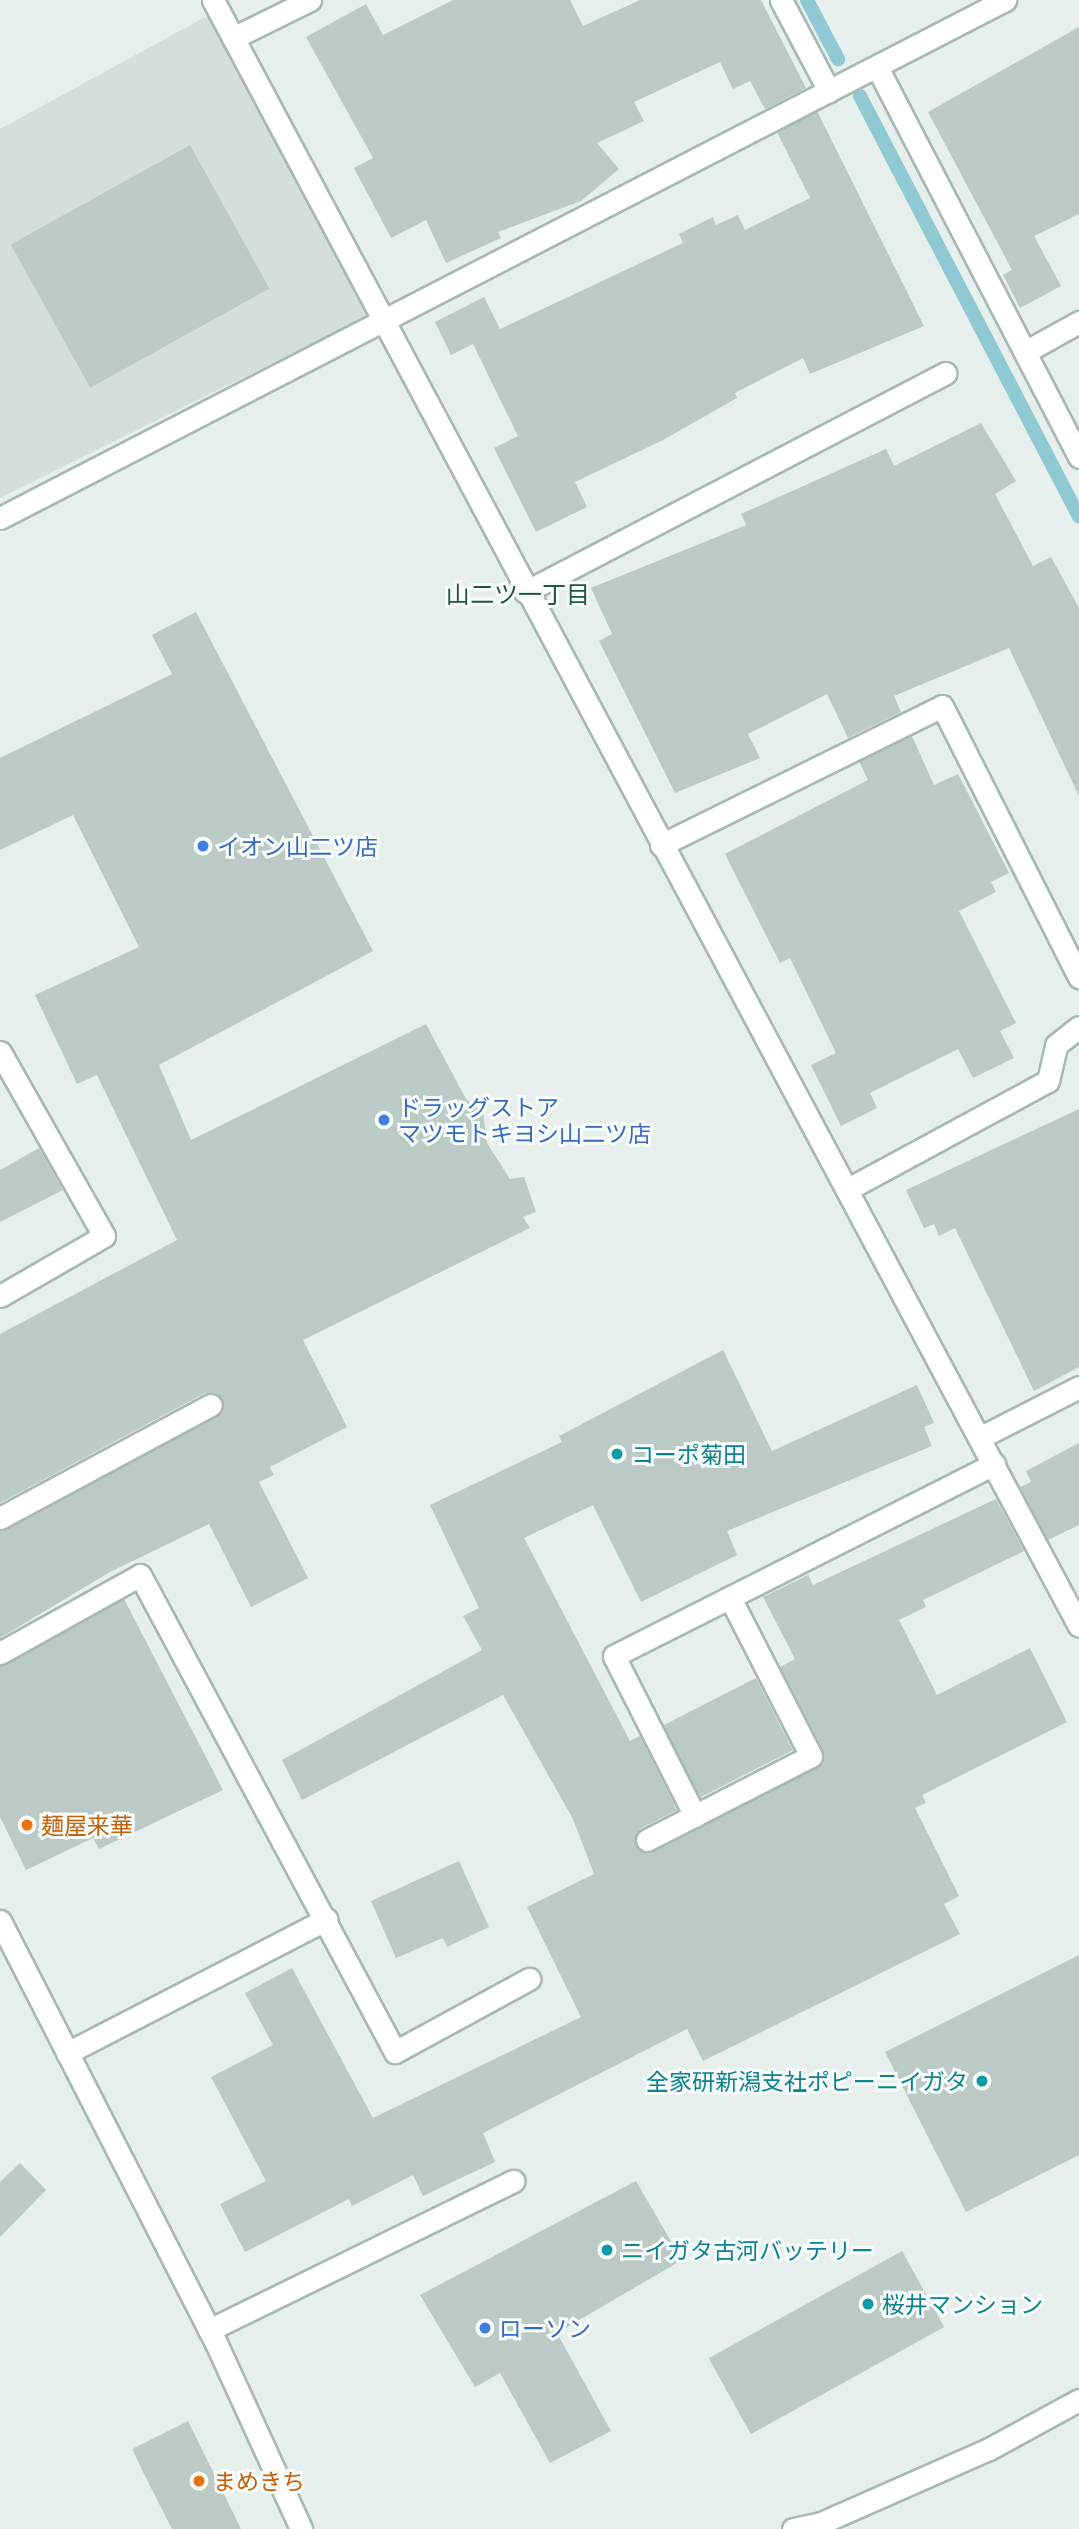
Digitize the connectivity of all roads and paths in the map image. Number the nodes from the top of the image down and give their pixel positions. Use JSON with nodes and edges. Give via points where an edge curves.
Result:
{"nodes":[{"id":1,"x":213,"y":0,"type":"edge"},
{"id":2,"x":310,"y":0,"type":"edge"},
{"id":3,"x":781,"y":0,"type":"edge"},
{"id":4,"x":1005,"y":0,"type":"edge"},
{"id":5,"x":233,"y":38,"type":"junction"},
{"id":6,"x":877,"y":67,"type":"junction"},
{"id":7,"x":829,"y":91,"type":"junction"},
{"id":8,"x":1079,"y":323,"type":"edge"},
{"id":9,"x":382,"y":326,"type":"junction"},
{"id":10,"x":1025,"y":352,"type":"junction"},
{"id":11,"x":945,"y":373,"type":"dead end"},
{"id":12,"x":1079,"y":457,"type":"edge"},
{"id":13,"x":0,"y":518,"type":"edge"},
{"id":14,"x":525,"y":592,"type":"junction"},
{"id":15,"x":661,"y":845,"type":"junction"},
{"id":16,"x":1079,"y":977,"type":"edge"},
{"id":17,"x":1079,"y":1027,"type":"edge"},
{"id":18,"x":0,"y":1052,"type":"edge"},
{"id":19,"x":848,"y":1189,"type":"junction"},
{"id":20,"x":0,"y":1296,"type":"edge"},
{"id":21,"x":1079,"y":1387,"type":"edge"},
{"id":22,"x":211,"y":1405,"type":"dead end"},
{"id":23,"x":981,"y":1437,"type":"junction"},
{"id":24,"x":994,"y":1464,"type":"junction"},
{"id":25,"x":0,"y":1518,"type":"edge"},
{"id":26,"x":730,"y":1598,"type":"junction"},
{"id":27,"x":1079,"y":1626,"type":"edge"},
{"id":28,"x":0,"y":1653,"type":"edge"},
{"id":29,"x":695,"y":1816,"type":"junction"},
{"id":30,"x":647,"y":1840,"type":"dead end"},
{"id":31,"x":327,"y":1919,"type":"junction"},
{"id":32,"x":0,"y":1921,"type":"edge"},
{"id":33,"x":529,"y":1979,"type":"dead end"},
{"id":34,"x":67,"y":2053,"type":"junction"},
{"id":35,"x":513,"y":2181,"type":"dead end"},
{"id":36,"x":209,"y":2330,"type":"junction"},
{"id":37,"x":1079,"y":2400,"type":"edge"},
{"id":38,"x":300,"y":2529,"type":"edge"},
{"id":39,"x":793,"y":2529,"type":"edge"}],
"edges":[{"from":1,"to":5,"type":"street"},
{"from":2,"to":5,"type":"street"},
{"from":3,"to":7,"type":"street"},
{"from":4,"to":6,"type":"street"},
{"from":5,"to":9,"type":"street"},
{"from":6,"to":7,"type":"street"},
{"from":6,"to":10,"type":"street"},
{"from":7,"to":9,"type":"street"},
{"from":8,"to":10,"type":"street"},
{"from":9,"to":13,"type":"street"},
{"from":9,"to":14,"type":"street"},
{"from":10,"to":12,"type":"street"},
{"from":11,"to":14,"type":"street"},
{"from":14,"to":15,"type":"street"},
{"from":15,"to":16,"type":"street","via":[[942,706]]},
{"from":15,"to":19,"type":"street"},
{"from":17,"to":19,"type":"street","via":[[1056,1045],[1048,1081]]},
{"from":18,"to":20,"type":"street","via":[[104,1236]]},
{"from":19,"to":23,"type":"street"},
{"from":21,"to":23,"type":"street"},
{"from":22,"to":25,"type":"street"},
{"from":23,"to":24,"type":"street"},
{"from":24,"to":26,"type":"street"},
{"from":24,"to":27,"type":"street"},
{"from":26,"to":29,"type":"street","via":[[811,1756]]},
{"from":26,"to":29,"type":"street","via":[[614,1656]]},
{"from":28,"to":31,"type":"street","via":[[140,1575]]},
{"from":29,"to":30,"type":"street"},
{"from":31,"to":33,"type":"street","via":[[395,2052]]},
{"from":31,"to":34,"type":"street"},
{"from":32,"to":34,"type":"street"},
{"from":34,"to":36,"type":"street"},
{"from":35,"to":36,"type":"street"},
{"from":36,"to":38,"type":"street"},
{"from":37,"to":39,"type":"street","via":[[989,2449],[821,2523]]}]}
